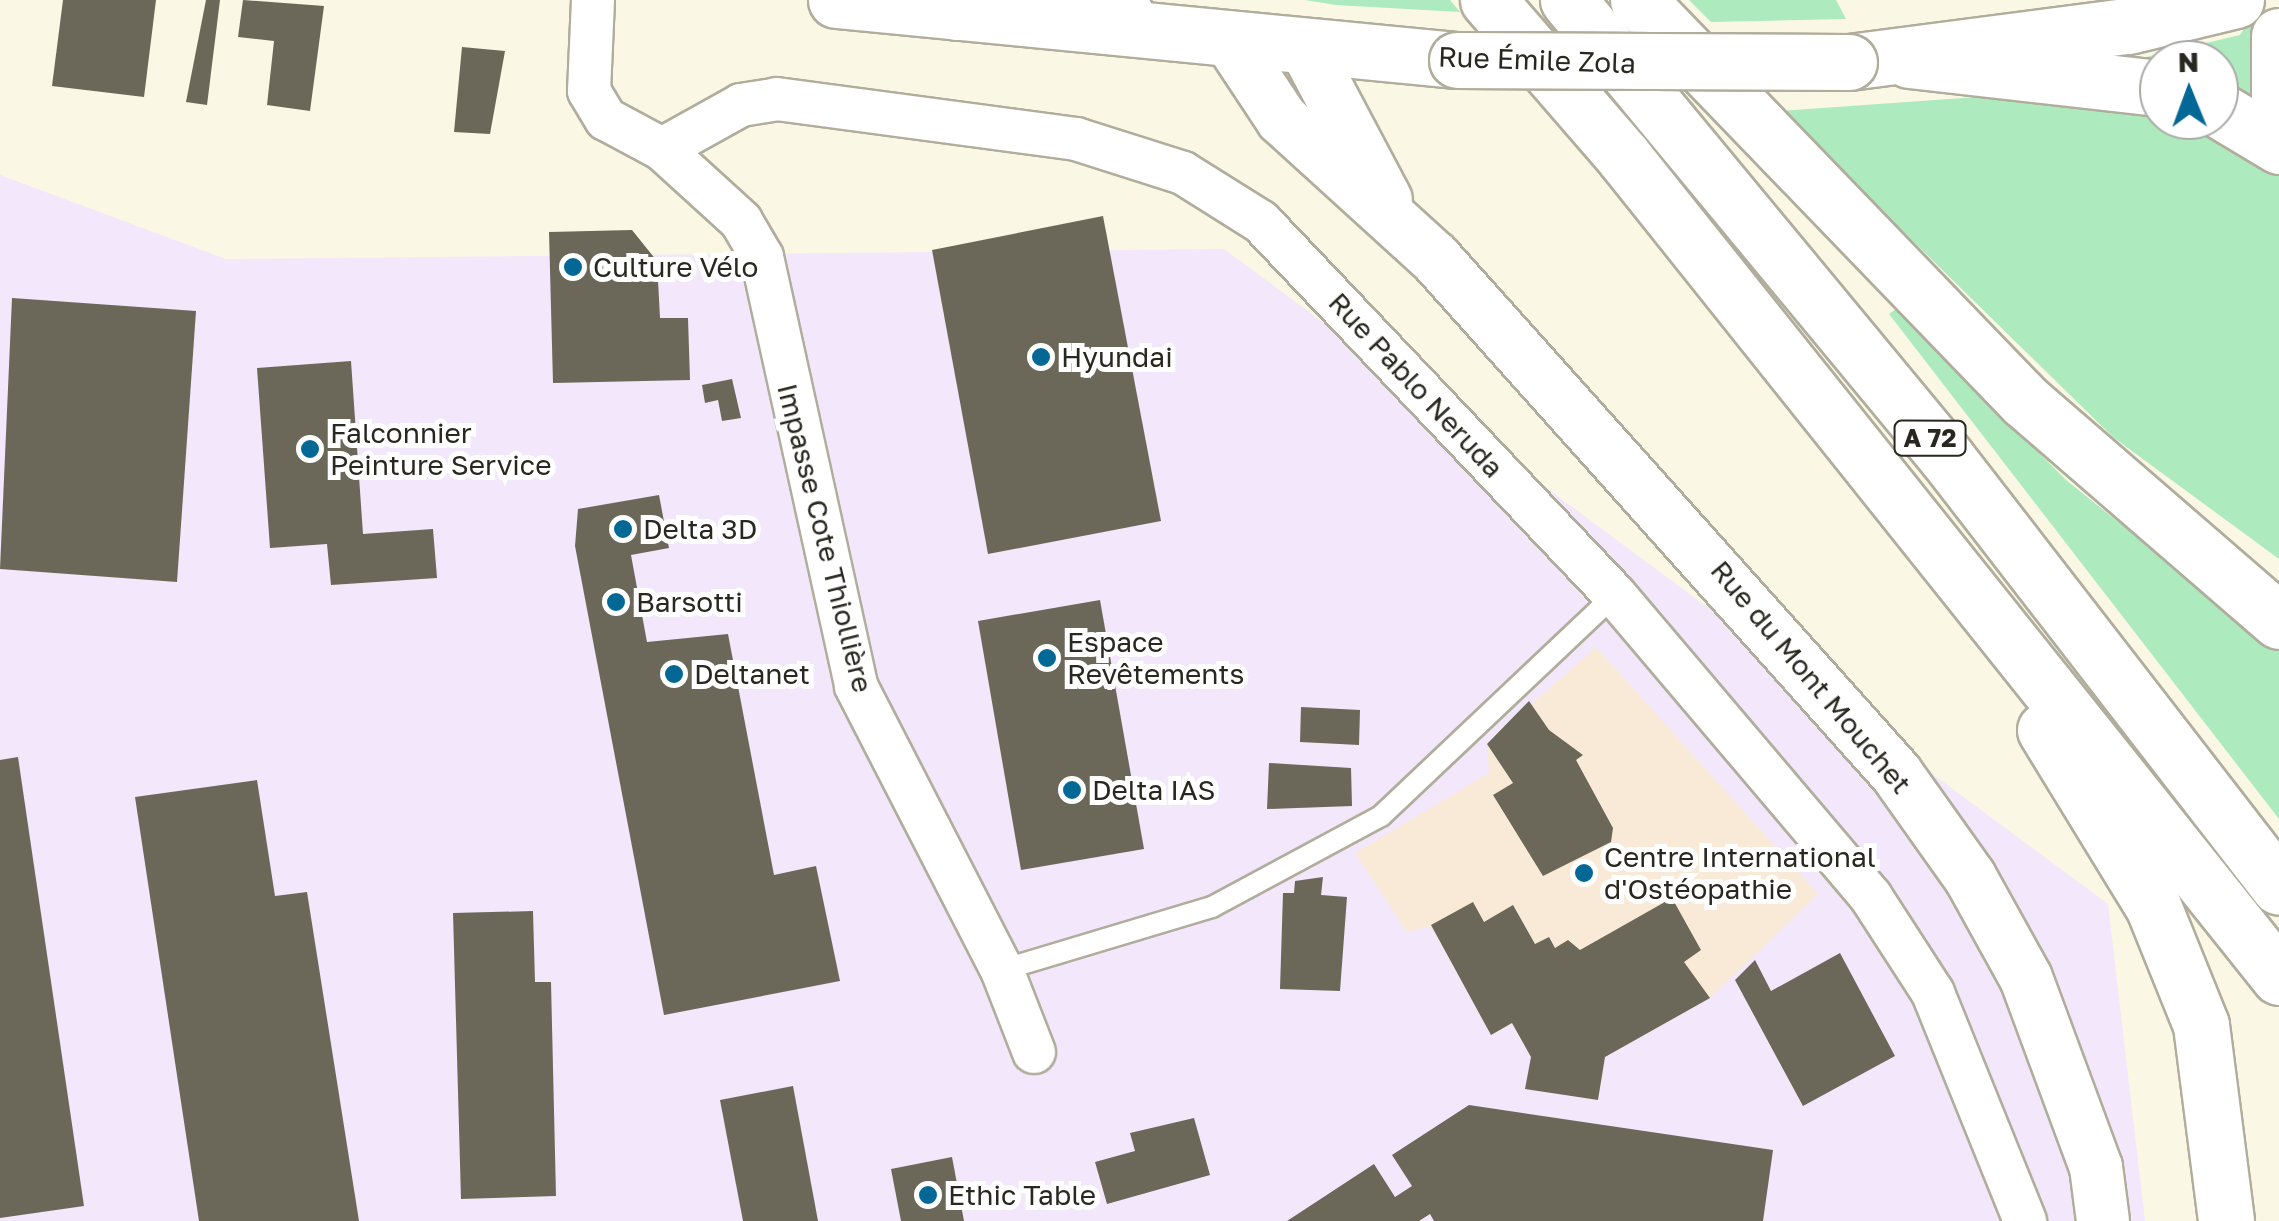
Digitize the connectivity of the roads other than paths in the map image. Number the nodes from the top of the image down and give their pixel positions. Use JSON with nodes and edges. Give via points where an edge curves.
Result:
{"nodes":[{"id":1,"x":593,"y":0,"type":"edge"},
{"id":2,"x":1488,"y":0,"type":"edge"},
{"id":3,"x":1568,"y":0,"type":"edge"},
{"id":4,"x":1638,"y":0,"type":"edge"},
{"id":5,"x":2236,"y":0,"type":"edge"},
{"id":6,"x":852,"y":1,"type":"edge"},
{"id":7,"x":960,"y":6,"type":"edge"},
{"id":8,"x":1126,"y":14,"type":"edge"},
{"id":9,"x":2279,"y":36,"type":"edge"},
{"id":10,"x":1229,"y":39,"type":"junction"},
{"id":11,"x":1304,"y":44,"type":"junction"},
{"id":12,"x":1908,"y":60,"type":"junction"},
{"id":13,"x":2139,"y":86,"type":"edge"},
{"id":14,"x":2279,"y":100,"type":"edge"},
{"id":15,"x":2239,"y":122,"type":"edge"},
{"id":16,"x":2279,"y":146,"type":"edge"},
{"id":17,"x":662,"y":148,"type":"junction"},
{"id":18,"x":1390,"y":211,"type":"junction"},
{"id":19,"x":2122,"y":491,"type":"junction"},
{"id":20,"x":1950,"y":574,"type":"junction"},
{"id":21,"x":2279,"y":582,"type":"edge"},
{"id":22,"x":1615,"y":595,"type":"junction"},
{"id":23,"x":2279,"y":621,"type":"edge"},
{"id":24,"x":2279,"y":886,"type":"edge"},
{"id":25,"x":1002,"y":970,"type":"junction"},
{"id":26,"x":2279,"y":977,"type":"edge"},
{"id":27,"x":1034,"y":1052,"type":"dead end"},
{"id":28,"x":2024,"y":1221,"type":"edge"},
{"id":29,"x":2103,"y":1221,"type":"edge"},
{"id":30,"x":2226,"y":1221,"type":"edge"}],
"edges":[{"from":1,"to":17,"type":"street","via":[[589,91],[606,119]]},
{"from":2,"to":20,"type":"main road","number":"A 72","via":[[1622,156]]},
{"from":3,"to":24,"type":"main road","number":"A 72","via":[[1946,458]]},
{"from":4,"to":19,"type":"main road"},
{"from":5,"to":12,"type":"main road","name":"Rue Émile Zola","via":[[2128,26]]},
{"from":6,"to":7,"type":"main road","name":"Rue Émile Zola"},
{"from":7,"to":8,"type":"main road","name":"Rue Émile Zola"},
{"from":8,"to":10,"type":"main road","name":"Rue Émile Zola"},
{"from":9,"to":14,"type":"main road"},
{"from":10,"to":11,"type":"main road","name":"Rue Émile Zola"},
{"from":10,"to":18,"type":"street","name":"Rue du Mont Mouchet","via":[[1282,119]]},
{"from":11,"to":12,"type":"main road","name":"Rue Émile Zola","bridge":true,"via":[[1458,60]]},
{"from":11,"to":18,"type":"street","name":"Rue du Mont Mouchet"},
{"from":12,"to":13,"type":"main road"},
{"from":15,"to":16,"type":"main road"},
{"from":17,"to":22,"type":"street","name":"Rue Pablo Neruda","via":[[741,105],[777,98],[1076,140],[1183,173],[1261,222]]},
{"from":17,"to":25,"type":"street","name":"Impasse Cote Thiollière","via":[[741,221],[762,257],[856,686]]},
{"from":18,"to":29,"type":"street","name":"Rue du Mont Mouchet","via":[[1823,682],[1960,862],[2063,1062],[2096,1166]]},
{"from":19,"to":21,"type":"main road"},
{"from":19,"to":23,"type":"main road"},
{"from":20,"to":26,"type":"main road","number":"A 72"},
{"from":20,"to":30,"type":"main road","via":[[2153,906],[2201,1024]]},
{"from":22,"to":25,"type":"lane","via":[[1381,816],[1212,907]]},
{"from":22,"to":28,"type":"street","name":"Rue Pablo Neruda","via":[[1882,913],[1933,993]]},
{"from":25,"to":27,"type":"street","name":"Impasse Cote Thiollière"}]}
